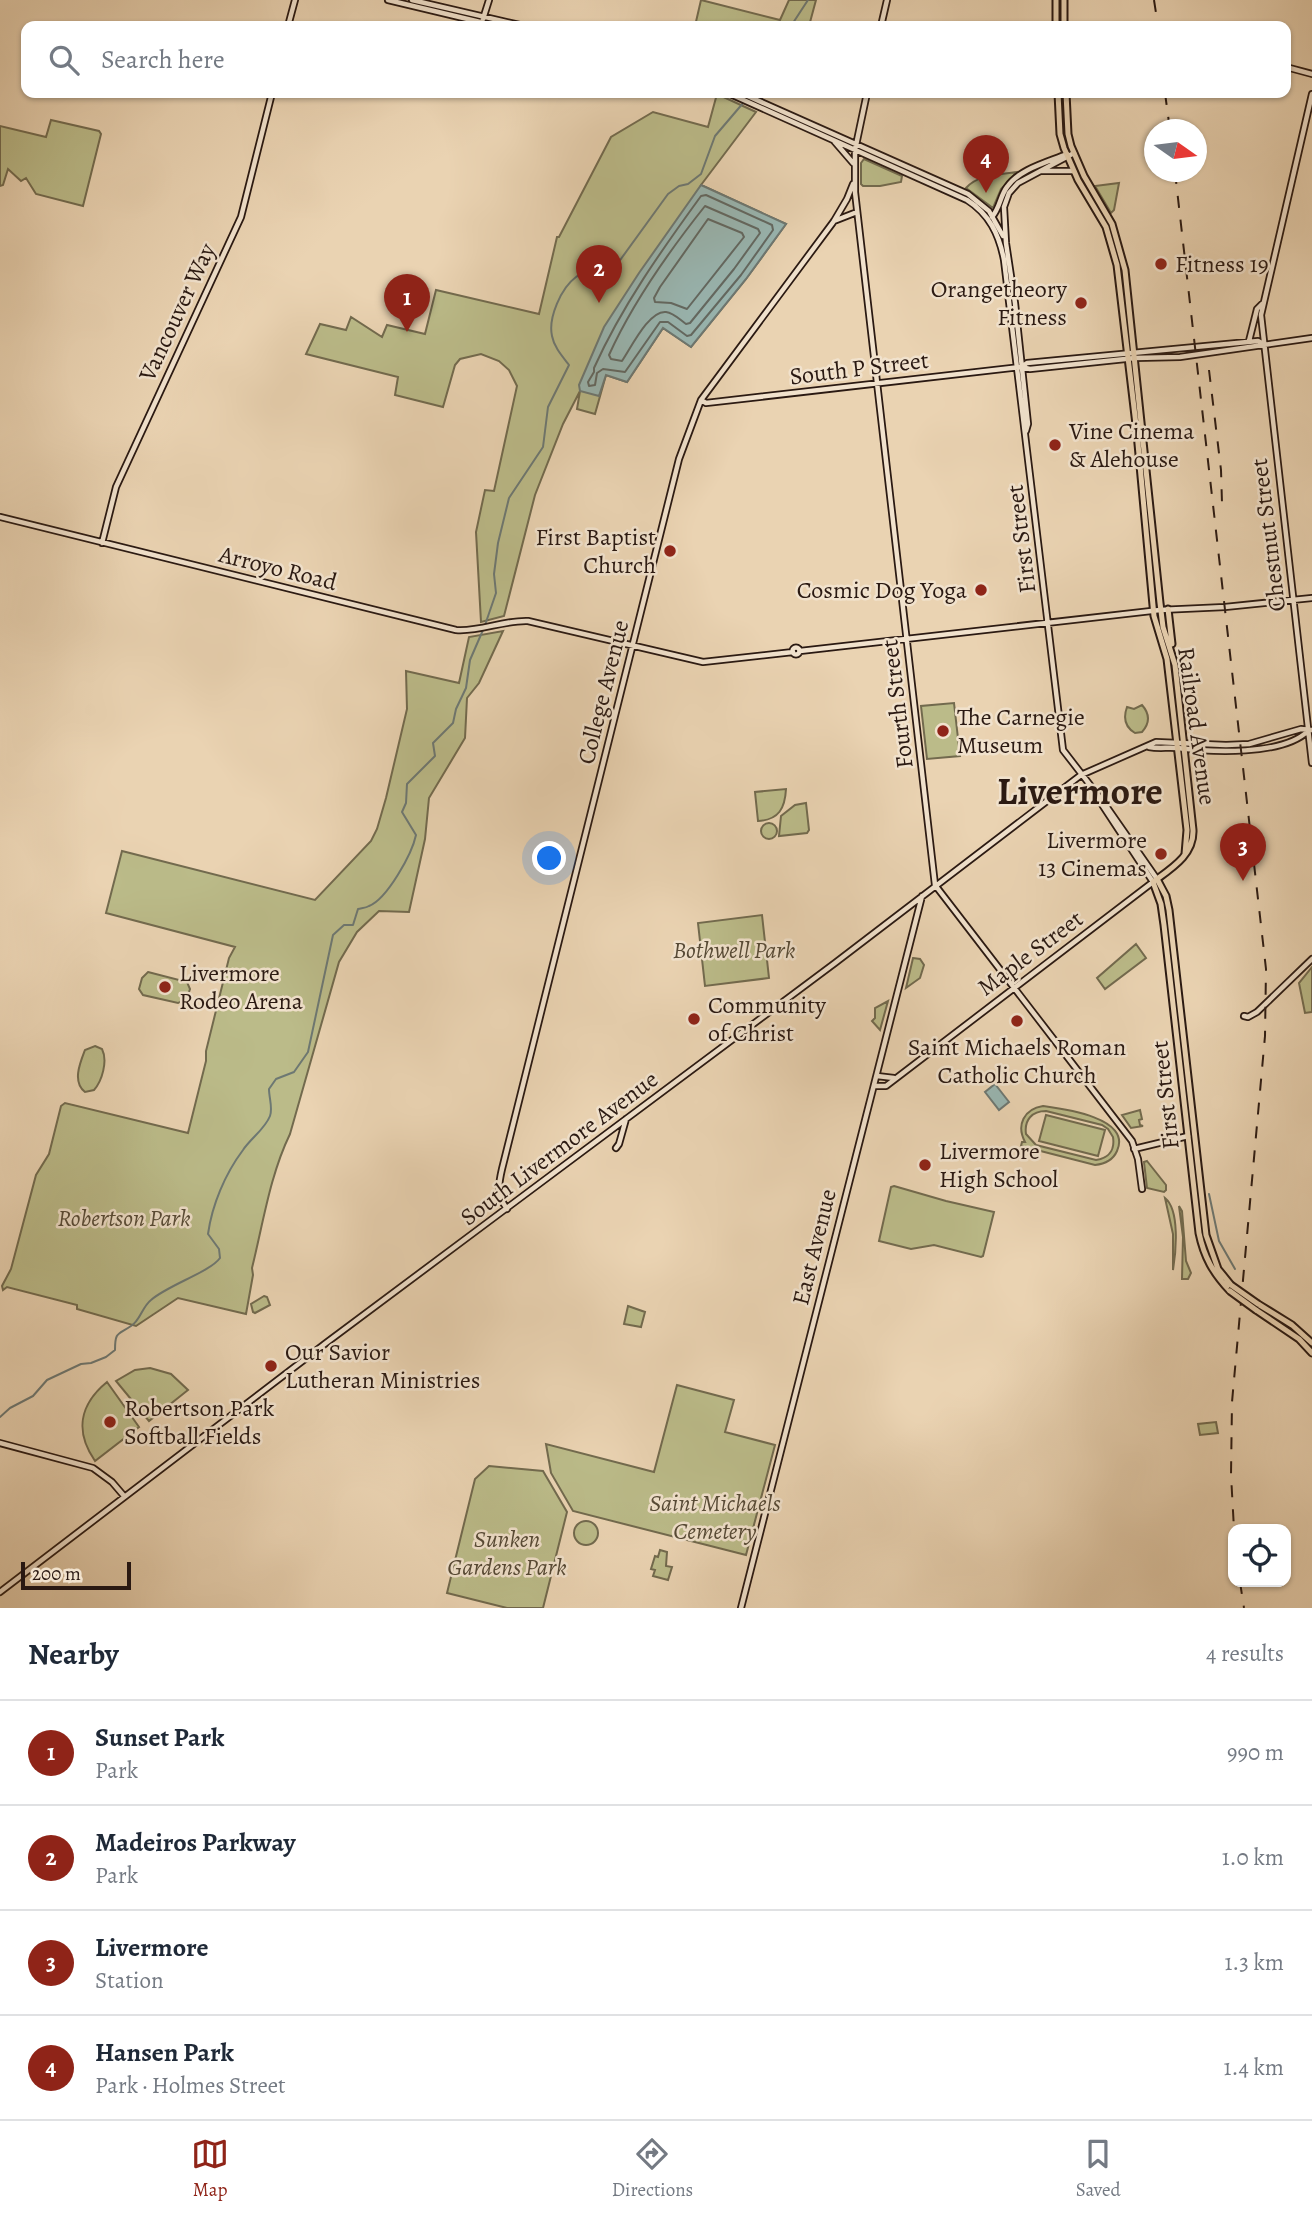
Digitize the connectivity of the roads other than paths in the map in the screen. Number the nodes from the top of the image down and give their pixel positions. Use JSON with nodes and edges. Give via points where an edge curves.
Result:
{"nodes":[{"id":1,"x":295,"y":0,"type":"edge"},
{"id":2,"x":388,"y":0,"type":"edge"},
{"id":3,"x":412,"y":0,"type":"edge"},
{"id":4,"x":489,"y":0,"type":"edge"},
{"id":5,"x":887,"y":0,"type":"edge"},
{"id":6,"x":1056,"y":0,"type":"edge"},
{"id":7,"x":1064,"y":0,"type":"edge"},
{"id":8,"x":483,"y":20,"type":"junction"},
{"id":9,"x":289,"y":21,"type":"edge"},
{"id":10,"x":490,"y":21,"type":"edge"},
{"id":11,"x":882,"y":21,"type":"edge"},
{"id":12,"x":1056,"y":21,"type":"edge"},
{"id":13,"x":1063,"y":21,"type":"edge"},
{"id":14,"x":1291,"y":68,"type":"edge"},
{"id":15,"x":1312,"y":74,"type":"edge"},
{"id":16,"x":1312,"y":94,"type":"edge"},
{"id":17,"x":271,"y":98,"type":"edge"},
{"id":18,"x":746,"y":98,"type":"edge"},
{"id":19,"x":866,"y":98,"type":"edge"},
{"id":20,"x":1058,"y":98,"type":"edge"},
{"id":21,"x":1066,"y":98,"type":"edge"},
{"id":22,"x":757,"y":103,"type":"junction"},
{"id":23,"x":833,"y":140,"type":"junction"},
{"id":24,"x":856,"y":144,"type":"junction"},
{"id":25,"x":855,"y":150,"type":"junction"},
{"id":26,"x":1074,"y":153,"type":"junction"},
{"id":27,"x":1067,"y":156,"type":"junction"},
{"id":28,"x":854,"y":165,"type":"junction"},
{"id":29,"x":1040,"y":171,"type":"junction"},
{"id":30,"x":1074,"y":171,"type":"junction"},
{"id":31,"x":854,"y":180,"type":"junction"},
{"id":32,"x":1010,"y":187,"type":"junction"},
{"id":33,"x":840,"y":209,"type":"junction"},
{"id":34,"x":858,"y":212,"type":"junction"},
{"id":35,"x":991,"y":218,"type":"junction"},
{"id":36,"x":834,"y":221,"type":"junction"},
{"id":37,"x":1006,"y":243,"type":"junction"},
{"id":38,"x":1263,"y":303,"type":"junction"},
{"id":39,"x":1312,"y":338,"type":"edge"},
{"id":40,"x":1249,"y":342,"type":"junction"},
{"id":41,"x":1264,"y":344,"type":"junction"},
{"id":42,"x":1131,"y":355,"type":"junction"},
{"id":43,"x":1018,"y":367,"type":"junction"},
{"id":44,"x":877,"y":384,"type":"junction"},
{"id":45,"x":701,"y":400,"type":"junction"},
{"id":46,"x":0,"y":517,"type":"edge"},
{"id":47,"x":102,"y":543,"type":"junction"},
{"id":48,"x":1312,"y":598,"type":"edge"},
{"id":49,"x":1293,"y":600,"type":"junction"},
{"id":50,"x":1168,"y":609,"type":"junction"},
{"id":51,"x":1157,"y":610,"type":"junction"},
{"id":52,"x":1048,"y":623,"type":"junction"},
{"id":53,"x":907,"y":640,"type":"junction"},
{"id":54,"x":633,"y":646,"type":"junction"},
{"id":55,"x":1173,"y":654,"type":"junction"},
{"id":56,"x":1310,"y":730,"type":"edge"},
{"id":57,"x":1181,"y":746,"type":"junction"},
{"id":58,"x":1312,"y":762,"type":"edge"},
{"id":59,"x":1081,"y":775,"type":"junction"},
{"id":60,"x":1185,"y":854,"type":"joint"},
{"id":61,"x":1155,"y":881,"type":"junction"},
{"id":62,"x":935,"y":885,"type":"junction"},
{"id":63,"x":922,"y":895,"type":"junction"},
{"id":64,"x":1312,"y":959,"type":"edge"},
{"id":65,"x":1014,"y":987,"type":"junction"},
{"id":66,"x":1244,"y":1016,"type":"dead end"},
{"id":67,"x":877,"y":1076,"type":"junction"},
{"id":68,"x":895,"y":1078,"type":"junction"},
{"id":69,"x":874,"y":1086,"type":"junction"},
{"id":70,"x":626,"y":1118,"type":"junction"},
{"id":71,"x":1194,"y":1136,"type":"junction"},
{"id":72,"x":1187,"y":1137,"type":"junction"},
{"id":73,"x":616,"y":1148,"type":"dead end"},
{"id":74,"x":1135,"y":1149,"type":"junction"},
{"id":75,"x":1142,"y":1188,"type":"dead end"},
{"id":76,"x":507,"y":1209,"type":"junction"},
{"id":77,"x":1231,"y":1288,"type":"junction"},
{"id":78,"x":1257,"y":1307,"type":"junction"},
{"id":79,"x":1312,"y":1343,"type":"edge"},
{"id":80,"x":1312,"y":1353,"type":"edge"},
{"id":81,"x":0,"y":1443,"type":"edge"},
{"id":82,"x":124,"y":1496,"type":"junction"},
{"id":83,"x":0,"y":1592,"type":"edge"},
{"id":84,"x":741,"y":1608,"type":"edge"}],
"edges":[{"from":1,"to":9,"type":"street"},
{"from":2,"to":8,"type":"street"},
{"from":3,"to":8,"type":"street"},
{"from":4,"to":8,"type":"street"},
{"from":5,"to":11,"type":"street"},
{"from":6,"to":12,"type":"main road"},
{"from":7,"to":13,"type":"main road"},
{"from":8,"to":10,"type":"street"},
{"from":14,"to":15,"type":"street"},
{"from":16,"to":38,"type":"street"},
{"from":17,"to":47,"type":"street","name":"Vancouver Way","via":[[241,217],[116,487]]},
{"from":18,"to":22,"type":"street"},
{"from":19,"to":24,"type":"street","name":"Fourth Street"},
{"from":20,"to":27,"type":"main road","name":"Railroad Avenue","via":[[1060,134]]},
{"from":21,"to":26,"type":"main road","name":"Railroad Avenue"},
{"from":22,"to":23,"type":"street"},
{"from":22,"to":24,"type":"street"},
{"from":23,"to":25,"type":"street"},
{"from":23,"to":28,"type":"street"},
{"from":24,"to":25,"type":"street","name":"Fourth Street"},
{"from":24,"to":35,"type":"street","via":[[968,194]]},
{"from":25,"to":28,"type":"street","name":"Fourth Street"},
{"from":25,"to":35,"type":"street","via":[[967,200]]},
{"from":26,"to":27,"type":"street"},
{"from":26,"to":42,"type":"main road","name":"Railroad Avenue","via":[[1119,244]]},
{"from":27,"to":29,"type":"street"},
{"from":27,"to":30,"type":"main road","name":"Railroad Avenue"},
{"from":27,"to":32,"type":"street","via":[[1023,173]]},
{"from":28,"to":31,"type":"street","name":"Fourth Street"},
{"from":29,"to":30,"type":"street"},
{"from":29,"to":32,"type":"street"},
{"from":30,"to":42,"type":"main road","name":"Railroad Avenue","via":[[1112,244]]},
{"from":31,"to":33,"type":"street","name":"College Avenue"},
{"from":31,"to":34,"type":"street","name":"Fourth Street"},
{"from":32,"to":35,"type":"street"},
{"from":32,"to":37,"type":"street","name":"First Street","via":[[1004,212]]},
{"from":33,"to":34,"type":"street"},
{"from":33,"to":36,"type":"street","name":"College Avenue"},
{"from":34,"to":36,"type":"street"},
{"from":34,"to":44,"type":"street","name":"Fourth Street"},
{"from":35,"to":37,"type":"street","name":"First Street"},
{"from":35,"to":43,"type":"street","name":"First Street","via":[[1002,253]]},
{"from":36,"to":45,"type":"street","name":"College Avenue"},
{"from":37,"to":43,"type":"street","name":"First Street"},
{"from":38,"to":40,"type":"street"},
{"from":38,"to":41,"type":"street","name":"Chestnut Street"},
{"from":39,"to":41,"type":"street"},
{"from":40,"to":41,"type":"street"},
{"from":40,"to":42,"type":"street"},
{"from":41,"to":42,"type":"street","via":[[1181,356]]},
{"from":41,"to":49,"type":"street","name":"Chestnut Street"},
{"from":42,"to":43,"type":"street","name":"South P Street"},
{"from":42,"to":51,"type":"main road","name":"Railroad Avenue"},
{"from":43,"to":44,"type":"street","name":"South P Street"},
{"from":43,"to":52,"type":"street","name":"First Street"},
{"from":44,"to":45,"type":"street","name":"South P Street"},
{"from":44,"to":53,"type":"street","name":"Fourth Street"},
{"from":45,"to":54,"type":"street","name":"College Avenue","via":[[679,459]]},
{"from":46,"to":47,"type":"street","name":"Arroyo Road"},
{"from":47,"to":54,"type":"street","name":"Arroyo Road","via":[[444,628],[462,631],[528,621]]},
{"from":48,"to":49,"type":"street","name":"Arroyo Road"},
{"from":49,"to":50,"type":"street","name":"Arroyo Road"},
{"from":49,"to":56,"type":"street","name":"Chestnut Street"},
{"from":50,"to":51,"type":"street","name":"Arroyo Road"},
{"from":50,"to":55,"type":"main road"},
{"from":51,"to":52,"type":"street","name":"Arroyo Road"},
{"from":51,"to":55,"type":"main road","name":"Railroad Avenue"},
{"from":51,"to":57,"type":"main road","name":"Railroad Avenue"},
{"from":52,"to":53,"type":"street","name":"Arroyo Road"},
{"from":52,"to":59,"type":"street","name":"First Street","via":[[1063,750]]},
{"from":53,"to":54,"type":"street","name":"Arroyo Road","via":[[797,648],[703,663]]},
{"from":53,"to":62,"type":"street","name":"Fourth Street"},
{"from":54,"to":76,"type":"street","name":"College Avenue","via":[[499,1180],[500,1199]]},
{"from":55,"to":57,"type":"main road","name":"Railroad Avenue"},
{"from":56,"to":57,"type":"street","name":"South Livermore Avenue","via":[[1262,748],[1227,752]]},
{"from":56,"to":58,"type":"street","name":"Chestnut Street"},
{"from":57,"to":59,"type":"street","name":"South Livermore Avenue","via":[[1156,742]]},
{"from":57,"to":60,"type":"main road","name":"Railroad Avenue","via":[[1194,837]]},
{"from":59,"to":61,"type":"street","name":"First Street"},
{"from":59,"to":62,"type":"street","name":"South Livermore Avenue"},
{"from":60,"to":61,"type":"main road","name":"Maple Street"},
{"from":61,"to":65,"type":"street","name":"Maple Street"},
{"from":61,"to":71,"type":"main road","name":"First Street","via":[[1169,910]]},
{"from":61,"to":72,"type":"main road","name":"First Street"},
{"from":62,"to":63,"type":"street","name":"South Livermore Avenue"},
{"from":62,"to":65,"type":"street"},
{"from":63,"to":67,"type":"street","name":"East Avenue"},
{"from":63,"to":70,"type":"street","name":"South Livermore Avenue"},
{"from":64,"to":66,"type":"street","via":[[1257,1012]]},
{"from":65,"to":68,"type":"street","name":"Maple Street"},
{"from":65,"to":74,"type":"street"},
{"from":67,"to":68,"type":"street"},
{"from":67,"to":69,"type":"street","name":"East Avenue"},
{"from":68,"to":69,"type":"street","name":"Maple Street","via":[[886,1086]]},
{"from":69,"to":84,"type":"street","name":"East Avenue"},
{"from":70,"to":73,"type":"street"},
{"from":70,"to":76,"type":"street","name":"South Livermore Avenue"},
{"from":71,"to":72,"type":"street"},
{"from":71,"to":77,"type":"main road","name":"First Street","via":[[1208,1245]]},
{"from":72,"to":74,"type":"street"},
{"from":72,"to":77,"type":"main road","name":"First Street","via":[[1202,1248],[1213,1271]]},
{"from":74,"to":75,"type":"street"},
{"from":76,"to":82,"type":"street","name":"South Livermore Avenue"},
{"from":77,"to":78,"type":"main road","name":"First Street","bridge":true},
{"from":78,"to":79,"type":"main road","name":"First Street","via":[[1293,1325]]},
{"from":78,"to":80,"type":"main road","name":"First Street"},
{"from":81,"to":82,"type":"street","via":[[93,1468]]},
{"from":82,"to":83,"type":"street","name":"South Livermore Avenue"}]}
